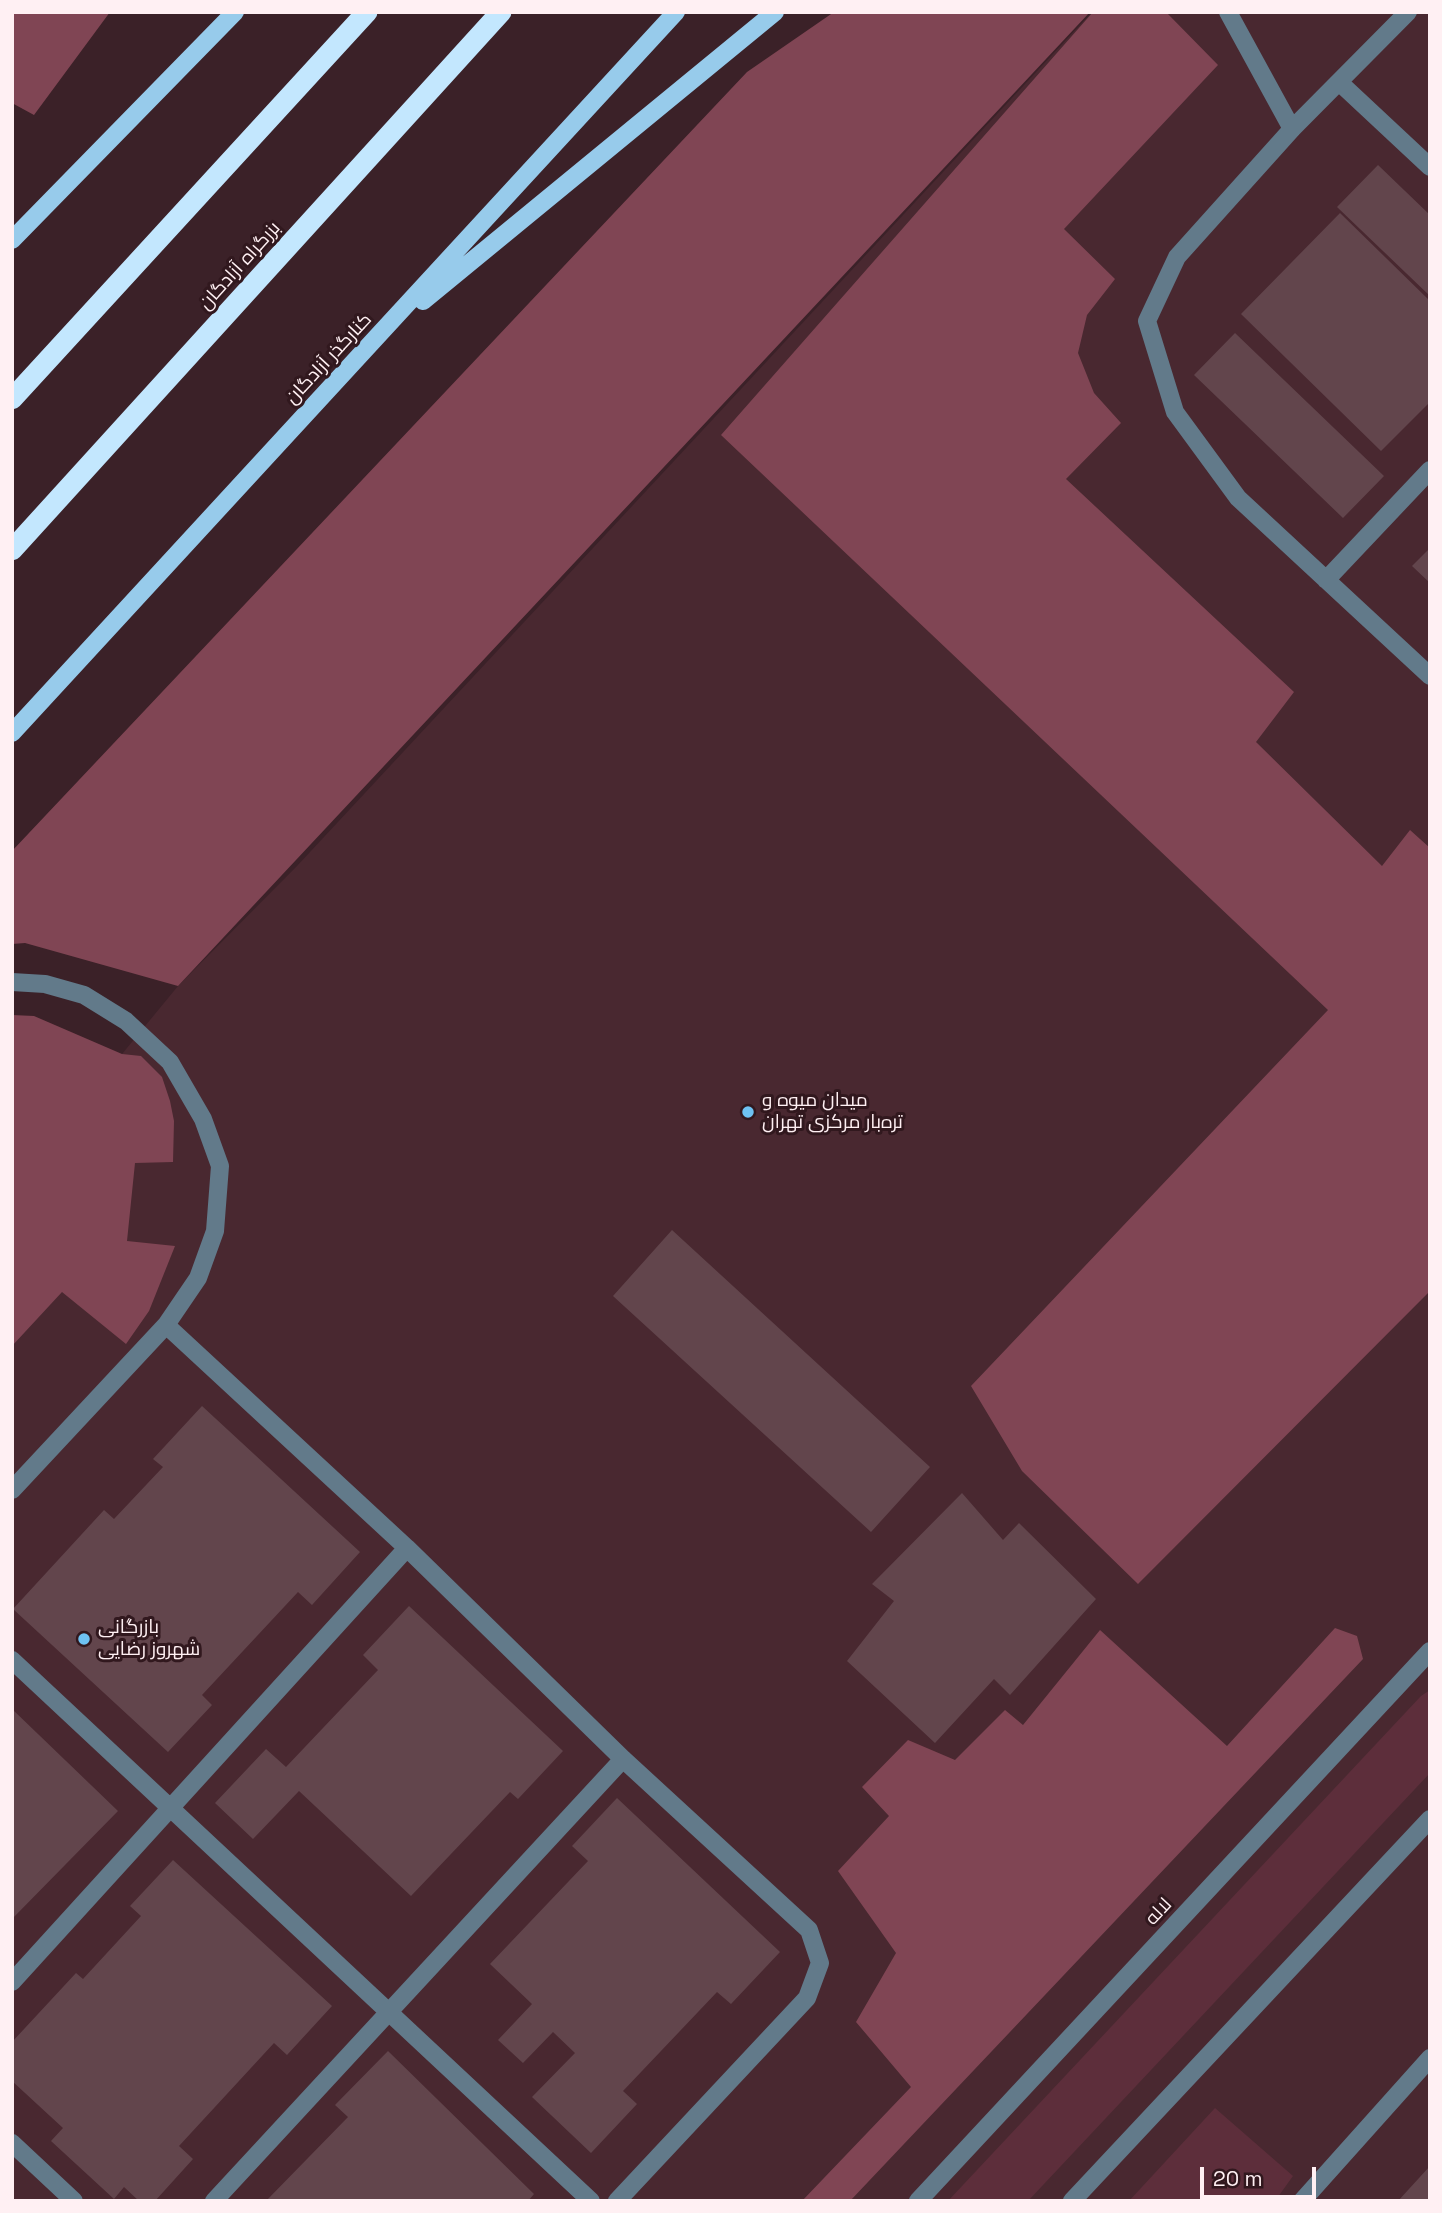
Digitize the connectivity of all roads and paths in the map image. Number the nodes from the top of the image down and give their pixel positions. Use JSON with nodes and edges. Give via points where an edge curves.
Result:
{"nodes":[{"id":1,"x":235,"y":12,"type":"edge"},
{"id":2,"x":367,"y":12,"type":"edge"},
{"id":3,"x":501,"y":12,"type":"edge"},
{"id":4,"x":676,"y":12,"type":"edge"},
{"id":5,"x":775,"y":12,"type":"edge"},
{"id":6,"x":1228,"y":12,"type":"edge"},
{"id":7,"x":1408,"y":12,"type":"edge"},
{"id":8,"x":1339,"y":82,"type":"junction"},
{"id":9,"x":1292,"y":129,"type":"junction"},
{"id":10,"x":1430,"y":167,"type":"edge"},
{"id":11,"x":12,"y":240,"type":"edge"},
{"id":12,"x":374,"y":341,"type":"junction"},
{"id":13,"x":12,"y":399,"type":"edge"},
{"id":14,"x":1430,"y":470,"type":"edge"},
{"id":15,"x":12,"y":550,"type":"edge"},
{"id":16,"x":1326,"y":580,"type":"junction"},
{"id":17,"x":1430,"y":676,"type":"edge"},
{"id":18,"x":12,"y":733,"type":"edge"},
{"id":19,"x":12,"y":982,"type":"edge"},
{"id":20,"x":166,"y":1325,"type":"junction"},
{"id":21,"x":12,"y":1490,"type":"edge"},
{"id":22,"x":407,"y":1548,"type":"junction"},
{"id":23,"x":1430,"y":1651,"type":"edge"},
{"id":24,"x":12,"y":1660,"type":"edge"},
{"id":25,"x":623,"y":1759,"type":"junction"},
{"id":26,"x":171,"y":1808,"type":"junction"},
{"id":27,"x":1430,"y":1819,"type":"edge"},
{"id":28,"x":12,"y":1982,"type":"edge"},
{"id":29,"x":388,"y":2012,"type":"junction"},
{"id":30,"x":1430,"y":2058,"type":"edge"},
{"id":31,"x":12,"y":2143,"type":"edge"},
{"id":32,"x":74,"y":2201,"type":"edge"},
{"id":33,"x":214,"y":2201,"type":"edge"},
{"id":34,"x":591,"y":2201,"type":"edge"},
{"id":35,"x":617,"y":2201,"type":"edge"},
{"id":36,"x":918,"y":2201,"type":"edge"},
{"id":37,"x":1072,"y":2201,"type":"edge"},
{"id":38,"x":1302,"y":2201,"type":"edge"}],
"edges":[{"from":1,"to":11,"type":"main road"},
{"from":2,"to":13,"type":"highway"},
{"from":3,"to":15,"type":"highway","name":"بزرگراه آزادگان"},
{"from":4,"to":12,"type":"main road","name":"کنارگذر آزادگان"},
{"from":5,"to":12,"type":"main road"},
{"from":6,"to":9,"type":"street"},
{"from":7,"to":8,"type":"street"},
{"from":8,"to":9,"type":"street"},
{"from":8,"to":10,"type":"street"},
{"from":9,"to":16,"type":"street","via":[[1177,257],[1147,321],[1175,412],[1238,498]]},
{"from":12,"to":18,"type":"main road","name":"کنارگذر آزادگان"},
{"from":14,"to":16,"type":"street"},
{"from":16,"to":17,"type":"street"},
{"from":19,"to":20,"type":"street","via":[[45,984],[85,995],[126,1021],[170,1062],[203,1119],[220,1166],[215,1231],[198,1278]]},
{"from":20,"to":21,"type":"street"},
{"from":20,"to":22,"type":"street"},
{"from":22,"to":25,"type":"street"},
{"from":22,"to":26,"type":"street"},
{"from":23,"to":36,"type":"street","name":"لاله"},
{"from":24,"to":26,"type":"street"},
{"from":25,"to":29,"type":"street"},
{"from":25,"to":35,"type":"street","via":[[809,1930],[820,1964],[807,1998]]},
{"from":26,"to":28,"type":"street"},
{"from":26,"to":29,"type":"street"},
{"from":27,"to":37,"type":"street"},
{"from":29,"to":33,"type":"street"},
{"from":29,"to":34,"type":"street"},
{"from":30,"to":38,"type":"street"},
{"from":31,"to":32,"type":"street"}]}
